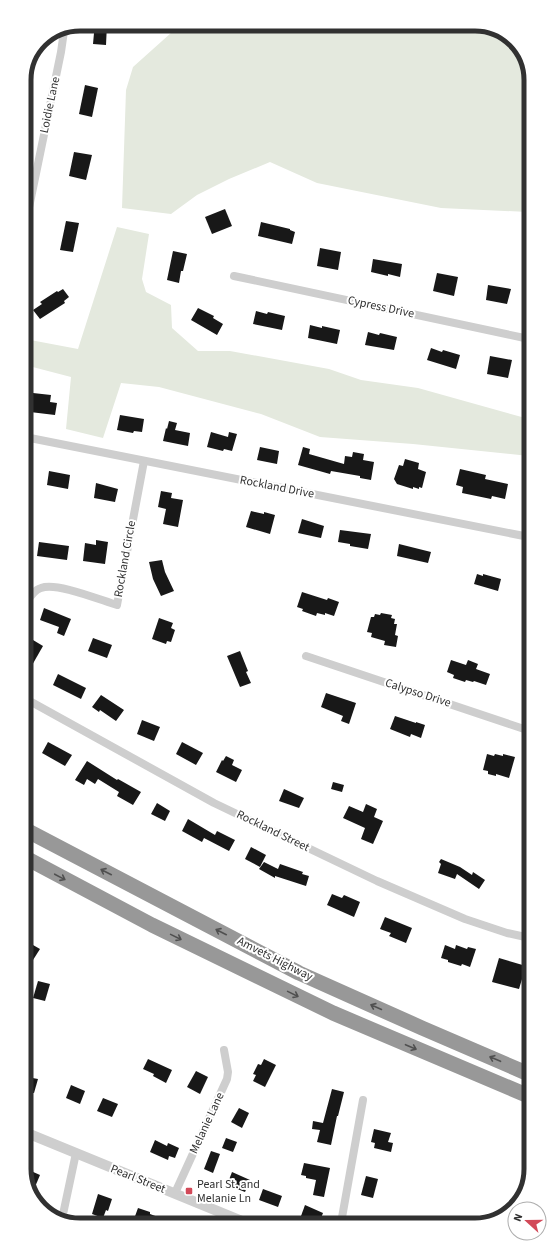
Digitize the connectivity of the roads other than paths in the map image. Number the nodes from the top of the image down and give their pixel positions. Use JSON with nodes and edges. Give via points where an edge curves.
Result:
{"nodes":[{"id":1,"x":64,"y":34,"type":"edge"},
{"id":2,"x":31,"y":194,"type":"edge"},
{"id":3,"x":234,"y":276,"type":"dead end"},
{"id":4,"x":524,"y":338,"type":"edge"},
{"id":5,"x":31,"y":438,"type":"edge"},
{"id":6,"x":144,"y":461,"type":"junction"},
{"id":7,"x":524,"y":536,"type":"edge"},
{"id":8,"x":31,"y":596,"type":"edge"},
{"id":9,"x":306,"y":656,"type":"dead end"},
{"id":10,"x":31,"y":702,"type":"edge"},
{"id":11,"x":524,"y":728,"type":"edge"},
{"id":12,"x":31,"y":833,"type":"edge"},
{"id":13,"x":31,"y":861,"type":"edge"},
{"id":14,"x":524,"y":936,"type":"edge"},
{"id":15,"x":224,"y":1050,"type":"dead end"},
{"id":16,"x":524,"y":1072,"type":"edge"},
{"id":17,"x":524,"y":1095,"type":"edge"},
{"id":18,"x":363,"y":1100,"type":"dead end"},
{"id":19,"x":31,"y":1135,"type":"edge"},
{"id":20,"x":76,"y":1153,"type":"junction"},
{"id":21,"x":175,"y":1193,"type":"junction"},
{"id":22,"x":63,"y":1215,"type":"edge"},
{"id":23,"x":235,"y":1218,"type":"edge"},
{"id":24,"x":342,"y":1218,"type":"edge"}],
"edges":[{"from":1,"to":2,"type":"street","name":"Loidie Lane"},
{"from":3,"to":4,"type":"street","name":"Cypress Drive"},
{"from":5,"to":6,"type":"street","name":"Rockland Drive"},
{"from":6,"to":7,"type":"street","name":"Rockland Drive"},
{"from":6,"to":8,"type":"street","name":"Rockland Circle","via":[[117,606],[50,587],[42,588]]},
{"from":9,"to":11,"type":"street","name":"Calypso Drive"},
{"from":10,"to":14,"type":"street","name":"Rockland Street","via":[[214,803],[377,881],[465,919]]},
{"from":16,"to":12,"type":"highway","name":"Amvets Highway","one_way":true,"via":[[299,973]]},
{"from":13,"to":17,"type":"highway","name":"Amvets Highway","one_way":true,"via":[[152,925],[332,1013]]},
{"from":15,"to":21,"type":"street","name":"Melanie Lane","via":[[227,1079]]},
{"from":18,"to":24,"type":"street"},
{"from":19,"to":20,"type":"street","name":"Pearl Street"},
{"from":20,"to":21,"type":"street","name":"Pearl Street"},
{"from":20,"to":22,"type":"street"},
{"from":21,"to":23,"type":"street","name":"Pearl Street"}]}
